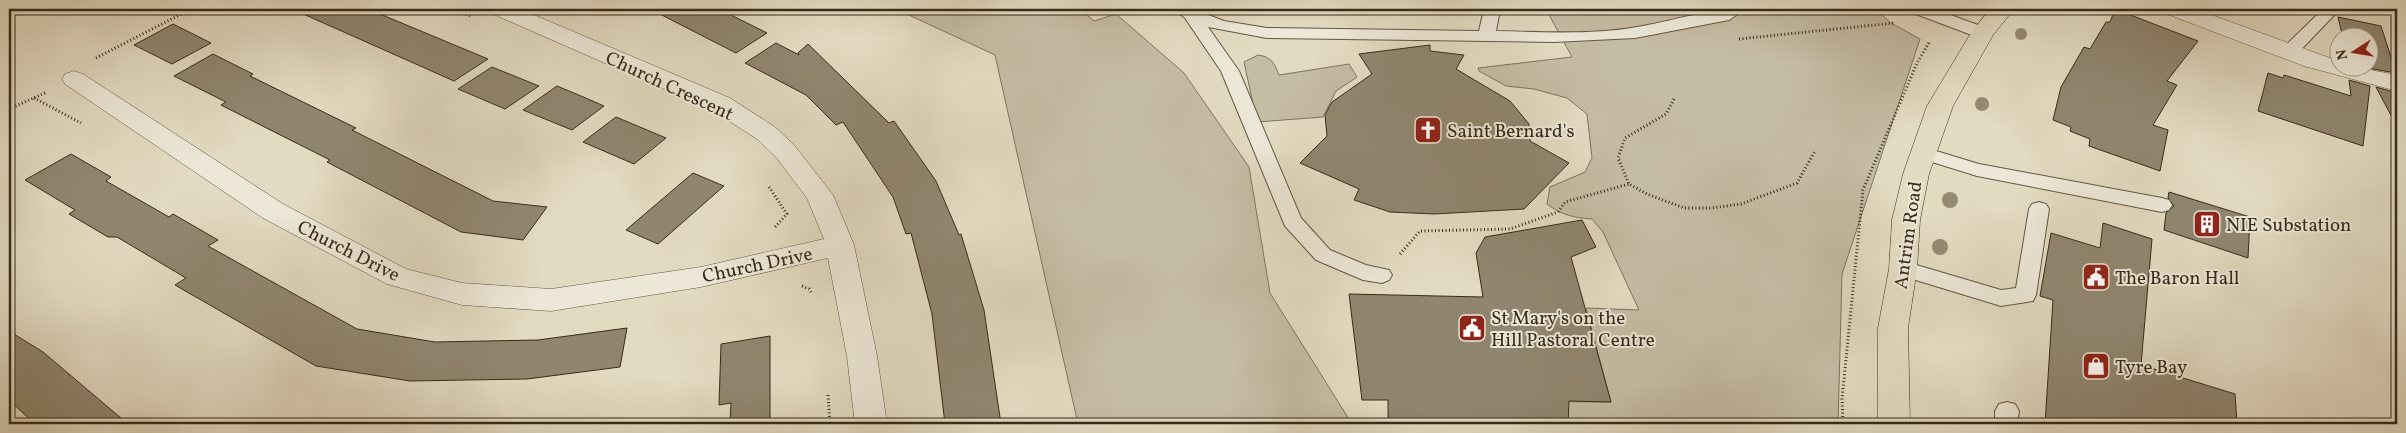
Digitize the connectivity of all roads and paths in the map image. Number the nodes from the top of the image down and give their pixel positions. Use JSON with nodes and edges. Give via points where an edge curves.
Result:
{"nodes":[{"id":1,"x":190,"y":9,"type":"edge"},
{"id":2,"x":453,"y":9,"type":"edge"},
{"id":3,"x":501,"y":9,"type":"edge"},
{"id":4,"x":1492,"y":9,"type":"edge"},
{"id":5,"x":1737,"y":9,"type":"edge"},
{"id":6,"x":1919,"y":9,"type":"edge"},
{"id":7,"x":2002,"y":9,"type":"edge"},
{"id":8,"x":2175,"y":9,"type":"edge"},
{"id":9,"x":2332,"y":9,"type":"edge"},
{"id":10,"x":1187,"y":12,"type":"edge"},
{"id":11,"x":472,"y":17,"type":"dead end"},
{"id":12,"x":1982,"y":33,"type":"junction"},
{"id":13,"x":1488,"y":36,"type":"junction"},
{"id":14,"x":2288,"y":53,"type":"junction"},
{"id":15,"x":74,"y":79,"type":"junction"},
{"id":16,"x":2397,"y":83,"type":"edge"},
{"id":17,"x":1674,"y":99,"type":"dead end"},
{"id":18,"x":9,"y":109,"type":"edge"},
{"id":19,"x":1815,"y":151,"type":"dead end"},
{"id":20,"x":1923,"y":153,"type":"junction"},
{"id":21,"x":767,"y":183,"type":"dead end"},
{"id":22,"x":1629,"y":184,"type":"junction"},
{"id":23,"x":2162,"y":205,"type":"dead end"},
{"id":24,"x":2038,"y":209,"type":"dead end"},
{"id":25,"x":769,"y":233,"type":"dead end"},
{"id":26,"x":840,"y":245,"type":"junction"},
{"id":27,"x":1903,"y":270,"type":"junction"},
{"id":28,"x":1382,"y":275,"type":"joint"},
{"id":29,"x":871,"y":424,"type":"edge"},
{"id":30,"x":1894,"y":424,"type":"edge"}],
"edges":[{"from":1,"to":15,"type":"path","via":[[82,65]]},
{"from":2,"to":11,"type":"path"},
{"from":3,"to":26,"type":"street","name":"Church Crescent","via":[[721,104],[766,133],[785,151],[819,195]]},
{"from":4,"to":13,"type":"lane"},
{"from":5,"to":13,"type":"lane","via":[[1723,16],[1635,33]]},
{"from":6,"to":12,"type":"lane"},
{"from":7,"to":12,"type":"main road","name":"Antrim Road"},
{"from":8,"to":14,"type":"street"},
{"from":9,"to":14,"type":"lane"},
{"from":10,"to":13,"type":"lane","via":[[1220,26],[1267,33]]},
{"from":10,"to":28,"type":"lane","via":[[1230,71],[1292,220],[1323,255],[1363,272]]},
{"from":12,"to":20,"type":"main road","name":"Antrim Road","via":[[1940,106]]},
{"from":14,"to":16,"type":"street","via":[[2362,77]]},
{"from":15,"to":18,"type":"path"},
{"from":15,"to":26,"type":"street","name":"Church Drive","via":[[273,211],[397,277],[462,294],[551,300],[701,277]]},
{"from":17,"to":22,"type":"path","via":[[1666,114],[1625,138],[1618,158]]},
{"from":19,"to":22,"type":"path","via":[[1797,183],[1742,204],[1684,208]]},
{"from":20,"to":23,"type":"lane","via":[[1977,170]]},
{"from":20,"to":27,"type":"main road","name":"Antrim Road","via":[[1906,220]]},
{"from":21,"to":25,"type":"path","via":[[787,214]]},
{"from":22,"to":28,"type":"path","via":[[1565,202],[1558,212],[1510,229],[1420,231]]},
{"from":24,"to":27,"type":"lane","via":[[2025,295],[2001,298]]},
{"from":26,"to":29,"type":"street","name":"Church Crescent","via":[[862,356]]},
{"from":27,"to":30,"type":"main road","name":"Antrim Road","via":[[1893,328]]}]}
